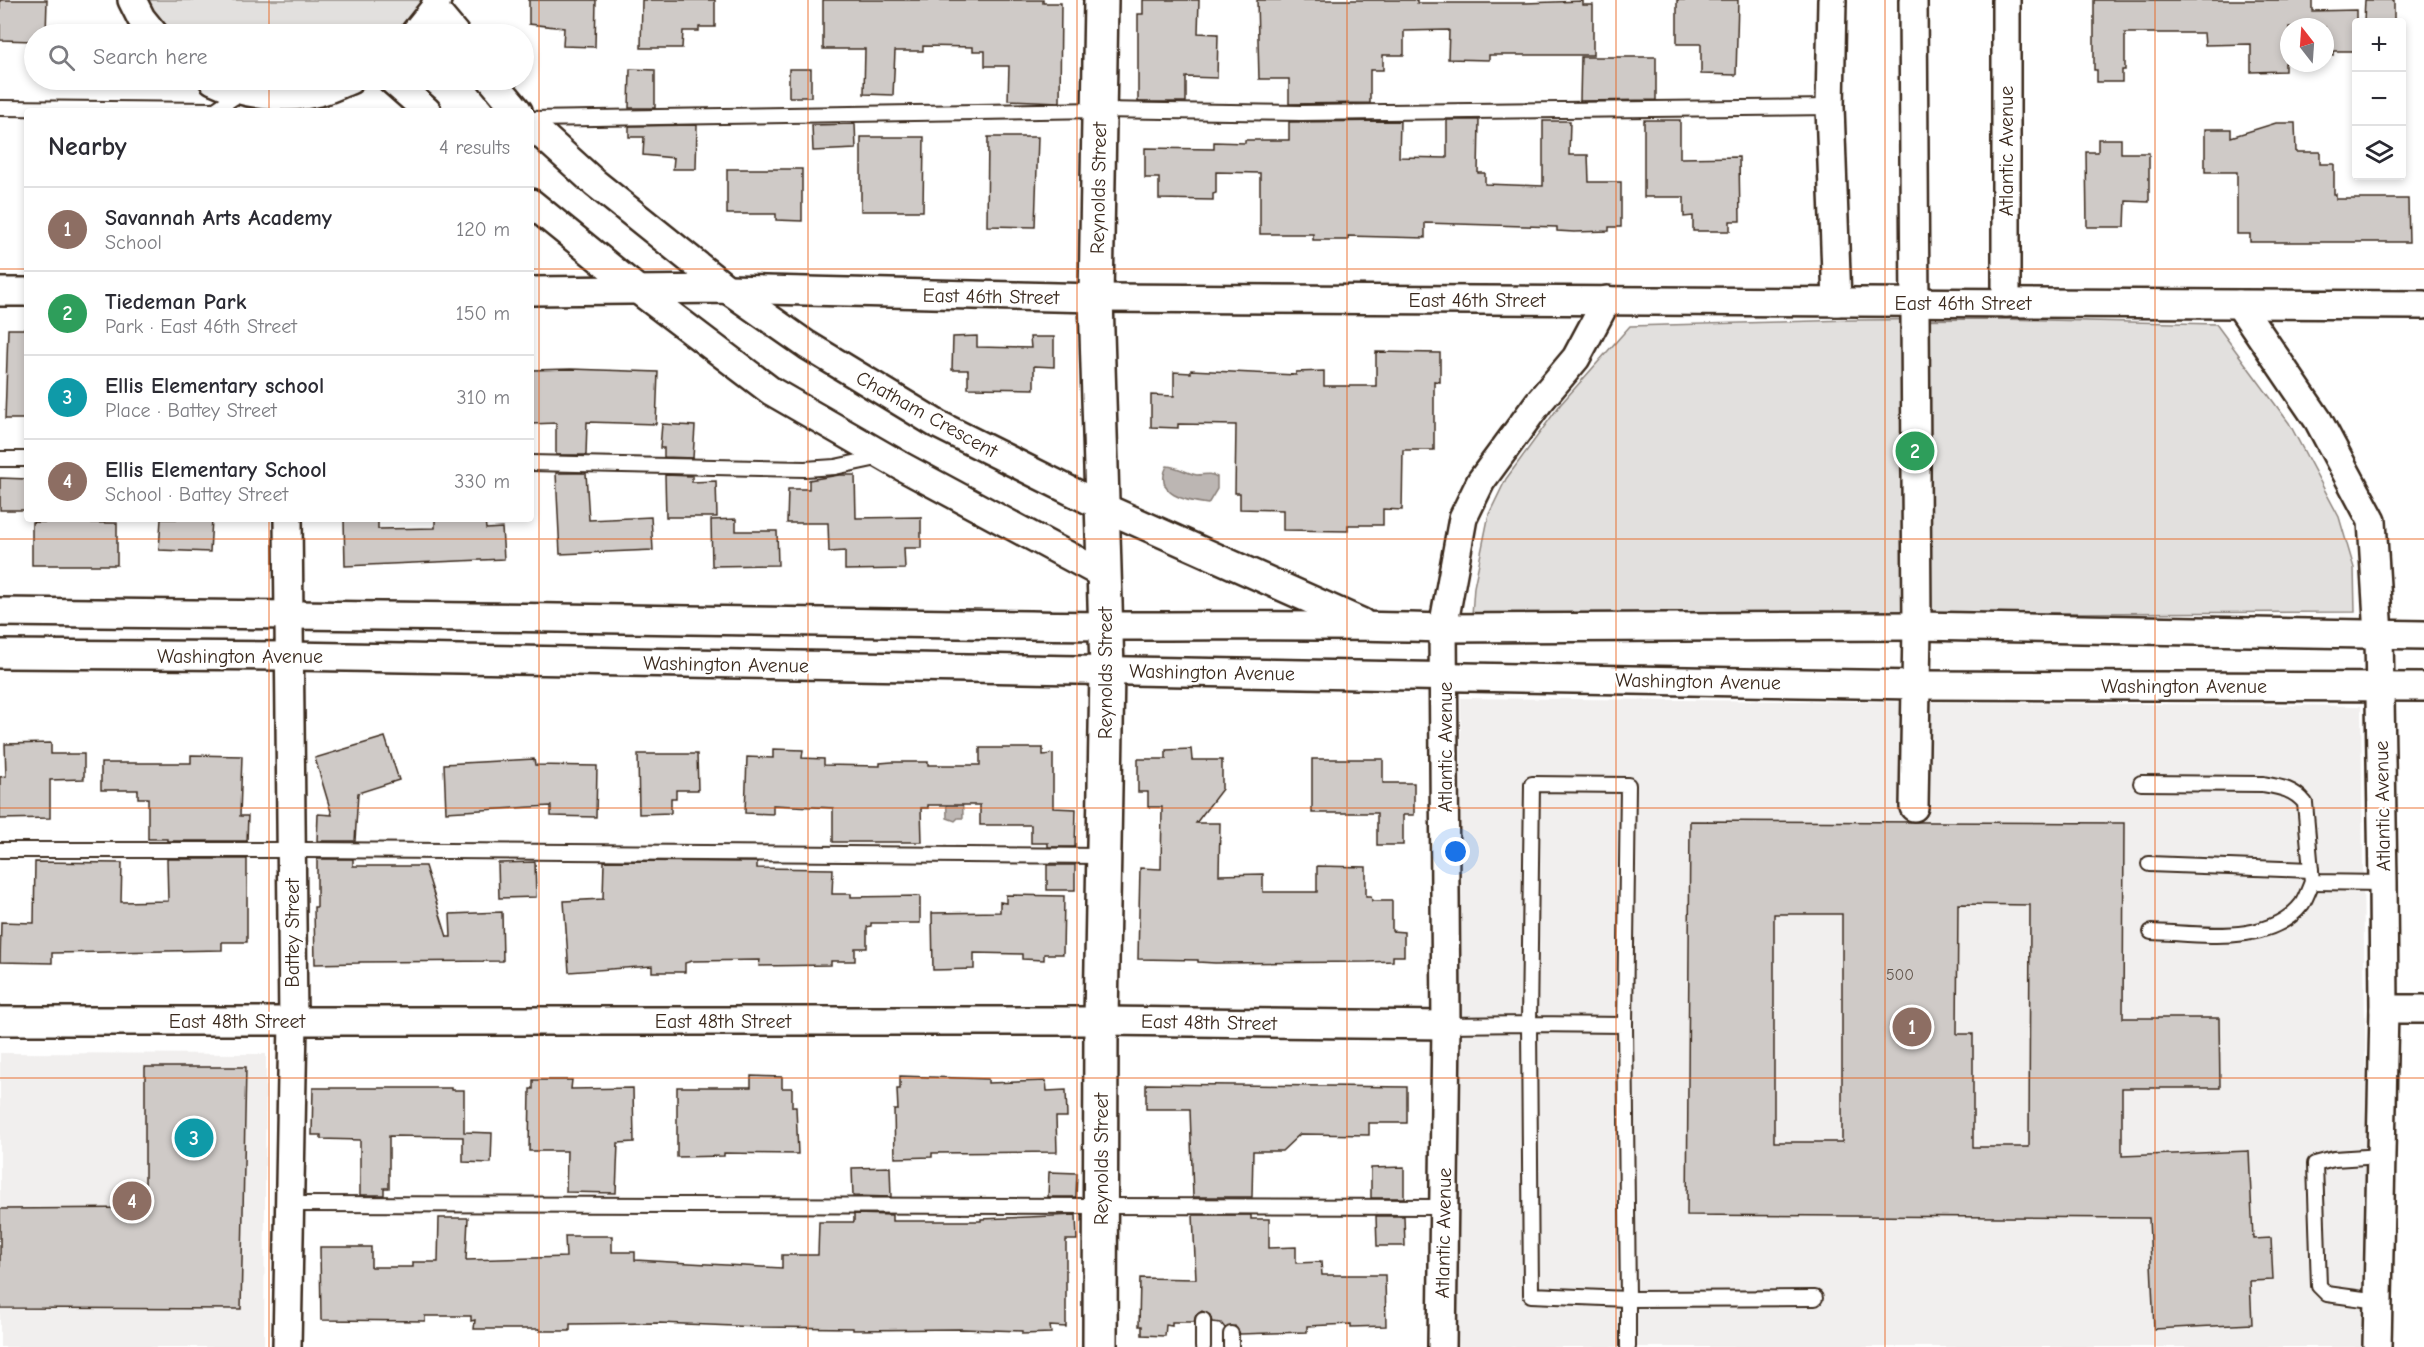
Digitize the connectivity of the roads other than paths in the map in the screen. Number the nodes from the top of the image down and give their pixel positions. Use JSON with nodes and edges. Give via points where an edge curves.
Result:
{"nodes":[{"id":1,"x":132,"y":0,"type":"edge"},
{"id":2,"x":1101,"y":0,"type":"edge"},
{"id":3,"x":1832,"y":0,"type":"edge"},
{"id":4,"x":1913,"y":0,"type":"edge"},
{"id":5,"x":2007,"y":0,"type":"edge"},
{"id":6,"x":435,"y":4,"type":"edge"},
{"id":7,"x":146,"y":24,"type":"edge"},
{"id":8,"x":421,"y":24,"type":"edge"},
{"id":9,"x":448,"y":24,"type":"edge"},
{"id":10,"x":237,"y":90,"type":"edge"},
{"id":11,"x":323,"y":90,"type":"edge"},
{"id":12,"x":403,"y":90,"type":"edge"},
{"id":13,"x":500,"y":90,"type":"edge"},
{"id":14,"x":259,"y":99,"type":"edge"},
{"id":15,"x":1830,"y":107,"type":"junction"},
{"id":16,"x":0,"y":108,"type":"edge"},
{"id":17,"x":24,"y":108,"type":"edge"},
{"id":18,"x":223,"y":108,"type":"edge"},
{"id":19,"x":424,"y":108,"type":"edge"},
{"id":20,"x":515,"y":108,"type":"edge"},
{"id":21,"x":1099,"y":110,"type":"junction"},
{"id":22,"x":534,"y":119,"type":"edge"},
{"id":23,"x":534,"y":128,"type":"edge"},
{"id":24,"x":534,"y":205,"type":"edge"},
{"id":25,"x":727,"y":289,"type":"junction"},
{"id":26,"x":638,"y":290,"type":"junction"},
{"id":27,"x":534,"y":291,"type":"edge"},
{"id":28,"x":0,"y":292,"type":"edge"},
{"id":29,"x":24,"y":292,"type":"edge"},
{"id":30,"x":1096,"y":298,"type":"junction"},
{"id":31,"x":1607,"y":300,"type":"junction"},
{"id":32,"x":1837,"y":302,"type":"junction"},
{"id":33,"x":1915,"y":302,"type":"junction"},
{"id":34,"x":2006,"y":303,"type":"junction"},
{"id":35,"x":2239,"y":304,"type":"junction"},
{"id":36,"x":2424,"y":305,"type":"edge"},
{"id":37,"x":885,"y":456,"type":"junction"},
{"id":38,"x":0,"y":459,"type":"edge"},
{"id":39,"x":24,"y":459,"type":"edge"},
{"id":40,"x":534,"y":464,"type":"edge"},
{"id":41,"x":1103,"y":507,"type":"junction"},
{"id":42,"x":288,"y":522,"type":"edge"},
{"id":43,"x":1104,"y":575,"type":"junction"},
{"id":44,"x":0,"y":612,"type":"edge"},
{"id":45,"x":289,"y":614,"type":"junction"},
{"id":46,"x":1370,"y":626,"type":"junction"},
{"id":47,"x":1917,"y":626,"type":"junction"},
{"id":48,"x":1105,"y":627,"type":"junction"},
{"id":49,"x":1443,"y":628,"type":"junction"},
{"id":50,"x":2379,"y":635,"type":"junction"},
{"id":51,"x":2424,"y":635,"type":"edge"},
{"id":52,"x":0,"y":654,"type":"edge"},
{"id":53,"x":289,"y":656,"type":"junction"},
{"id":54,"x":1107,"y":670,"type":"junction"},
{"id":55,"x":1444,"y":675,"type":"junction"},
{"id":56,"x":1916,"y":685,"type":"junction"},
{"id":57,"x":2379,"y":687,"type":"junction"},
{"id":58,"x":2424,"y":687,"type":"edge"},
{"id":59,"x":2140,"y":783,"type":"dead end"},
{"id":60,"x":1914,"y":807,"type":"dead end"},
{"id":61,"x":0,"y":850,"type":"edge"},
{"id":62,"x":291,"y":850,"type":"junction"},
{"id":63,"x":1104,"y":856,"type":"junction"},
{"id":64,"x":2149,"y":864,"type":"dead end"},
{"id":65,"x":2311,"y":876,"type":"junction"},
{"id":66,"x":2383,"y":883,"type":"junction"},
{"id":67,"x":2151,"y":932,"type":"dead end"},
{"id":68,"x":2384,"y":1009,"type":"junction"},
{"id":69,"x":2424,"y":1010,"type":"edge"},
{"id":70,"x":0,"y":1021,"type":"edge"},
{"id":71,"x":1101,"y":1021,"type":"junction"},
{"id":72,"x":293,"y":1022,"type":"junction"},
{"id":73,"x":1446,"y":1024,"type":"junction"},
{"id":74,"x":1529,"y":1024,"type":"junction"},
{"id":75,"x":1625,"y":1025,"type":"junction"},
{"id":76,"x":2381,"y":1156,"type":"junction"},
{"id":77,"x":289,"y":1204,"type":"junction"},
{"id":78,"x":1100,"y":1205,"type":"junction"},
{"id":79,"x":1444,"y":1207,"type":"junction"},
{"id":80,"x":1815,"y":1298,"type":"dead end"},
{"id":81,"x":1628,"y":1299,"type":"junction"},
{"id":82,"x":2378,"y":1301,"type":"junction"},
{"id":83,"x":1203,"y":1320,"type":"dead end"},
{"id":84,"x":287,"y":1347,"type":"edge"},
{"id":85,"x":1100,"y":1347,"type":"edge"},
{"id":86,"x":1203,"y":1347,"type":"edge"},
{"id":87,"x":1442,"y":1347,"type":"edge"},
{"id":88,"x":1628,"y":1347,"type":"edge"},
{"id":89,"x":2377,"y":1347,"type":"edge"}],
"edges":[{"from":1,"to":7,"type":"street"},
{"from":2,"to":21,"type":"street","name":"Reynolds Street"},
{"from":3,"to":15,"type":"street"},
{"from":4,"to":33,"type":"street"},
{"from":5,"to":34,"type":"street","name":"Atlantic Avenue"},
{"from":6,"to":8,"type":"street"},
{"from":6,"to":9,"type":"street"},
{"from":10,"to":14,"type":"street"},
{"from":11,"to":14,"type":"street"},
{"from":12,"to":19,"type":"street"},
{"from":13,"to":20,"type":"street"},
{"from":14,"to":18,"type":"lane"},
{"from":15,"to":21,"type":"lane","via":[[1301,113]]},
{"from":15,"to":32,"type":"street"},
{"from":16,"to":17,"type":"lane"},
{"from":21,"to":22,"type":"lane"},
{"from":21,"to":30,"type":"street","name":"Reynolds Street"},
{"from":23,"to":25,"type":"street","name":"Chatham Crescent","via":[[595,183]]},
{"from":24,"to":26,"type":"street"},
{"from":25,"to":26,"type":"street","name":"East 46th Street"},
{"from":25,"to":30,"type":"street","name":"East 46th Street"},
{"from":25,"to":41,"type":"street","name":"Chatham Crescent","via":[[807,345],[937,424]]},
{"from":26,"to":27,"type":"street","name":"East 46th Street"},
{"from":26,"to":37,"type":"street","via":[[771,391]]},
{"from":28,"to":29,"type":"street"},
{"from":30,"to":31,"type":"street","name":"East 46th Street"},
{"from":30,"to":41,"type":"street","name":"Reynolds Street"},
{"from":31,"to":32,"type":"street","name":"East 46th Street"},
{"from":31,"to":49,"type":"street","name":"Atlantic Avenue","via":[[1576,358],[1481,481],[1463,518]]},
{"from":32,"to":33,"type":"street","name":"East 46th Street"},
{"from":33,"to":34,"type":"street","name":"East 46th Street"},
{"from":33,"to":47,"type":"street"},
{"from":34,"to":35,"type":"street","name":"East 46th Street"},
{"from":35,"to":36,"type":"street","name":"East 46th Street"},
{"from":35,"to":50,"type":"street","name":"Atlantic Avenue","via":[[2318,420],[2372,521]]},
{"from":37,"to":40,"type":"lane","via":[[805,469]]},
{"from":37,"to":43,"type":"street"},
{"from":38,"to":39,"type":"lane"},
{"from":41,"to":43,"type":"street","name":"Reynolds Street"},
{"from":41,"to":46,"type":"street","name":"Chatham Crescent"},
{"from":42,"to":45,"type":"street","name":"Battey Street"},
{"from":43,"to":48,"type":"street","name":"Reynolds Street"},
{"from":44,"to":45,"type":"street"},
{"from":45,"to":48,"type":"street"},
{"from":45,"to":53,"type":"street","name":"Battey Street"},
{"from":46,"to":48,"type":"street"},
{"from":46,"to":49,"type":"street"},
{"from":47,"to":49,"type":"street"},
{"from":47,"to":50,"type":"street"},
{"from":47,"to":56,"type":"street"},
{"from":48,"to":54,"type":"street","name":"Reynolds Street"},
{"from":49,"to":55,"type":"street","name":"Atlantic Avenue"},
{"from":50,"to":51,"type":"street"},
{"from":50,"to":57,"type":"street","name":"Atlantic Avenue"},
{"from":52,"to":53,"type":"street","name":"Washington Avenue"},
{"from":53,"to":54,"type":"street","name":"Washington Avenue"},
{"from":53,"to":62,"type":"street","name":"Battey Street"},
{"from":54,"to":55,"type":"street","name":"Washington Avenue"},
{"from":54,"to":63,"type":"street","name":"Reynolds Street"},
{"from":55,"to":56,"type":"street","name":"Washington Avenue"},
{"from":55,"to":73,"type":"street","name":"Atlantic Avenue"},
{"from":56,"to":57,"type":"street","name":"Washington Avenue"},
{"from":56,"to":60,"type":"street"},
{"from":57,"to":58,"type":"street","name":"Washington Avenue"},
{"from":57,"to":66,"type":"street","name":"Atlantic Avenue"},
{"from":59,"to":65,"type":"lane","via":[[2263,784],[2297,794],[2305,803]]},
{"from":61,"to":62,"type":"lane"},
{"from":62,"to":63,"type":"lane"},
{"from":62,"to":72,"type":"street","name":"Battey Street"},
{"from":63,"to":71,"type":"street","name":"Reynolds Street"},
{"from":64,"to":65,"type":"lane"},
{"from":65,"to":66,"type":"lane"},
{"from":65,"to":67,"type":"lane","via":[[2302,903],[2286,917],[2256,932]]},
{"from":66,"to":68,"type":"street","name":"Atlantic Avenue"},
{"from":68,"to":69,"type":"street"},
{"from":68,"to":76,"type":"street","name":"Atlantic Avenue"},
{"from":70,"to":72,"type":"street","name":"East 48th Street"},
{"from":71,"to":72,"type":"street","name":"East 48th Street"},
{"from":71,"to":73,"type":"street","name":"East 48th Street"},
{"from":71,"to":78,"type":"street","name":"Reynolds Street"},
{"from":72,"to":77,"type":"street","name":"Battey Street"},
{"from":73,"to":74,"type":"lane"},
{"from":73,"to":79,"type":"street","name":"Atlantic Avenue"},
{"from":74,"to":75,"type":"lane"},
{"from":74,"to":75,"type":"lane","via":[[1532,784],[1628,785]]},
{"from":74,"to":81,"type":"lane","via":[[1532,1295]]},
{"from":75,"to":81,"type":"lane"},
{"from":76,"to":82,"type":"street","name":"Atlantic Avenue"},
{"from":76,"to":82,"type":"lane","via":[[2315,1164],[2319,1286],[2327,1294]]},
{"from":77,"to":78,"type":"lane"},
{"from":77,"to":84,"type":"street","name":"Battey Street"},
{"from":78,"to":79,"type":"lane"},
{"from":78,"to":85,"type":"street","name":"Reynolds Street"},
{"from":79,"to":87,"type":"street","name":"Atlantic Avenue"},
{"from":80,"to":81,"type":"lane"},
{"from":81,"to":88,"type":"lane"},
{"from":82,"to":89,"type":"street","name":"Atlantic Avenue"},
{"from":83,"to":86,"type":"lane"}]}
